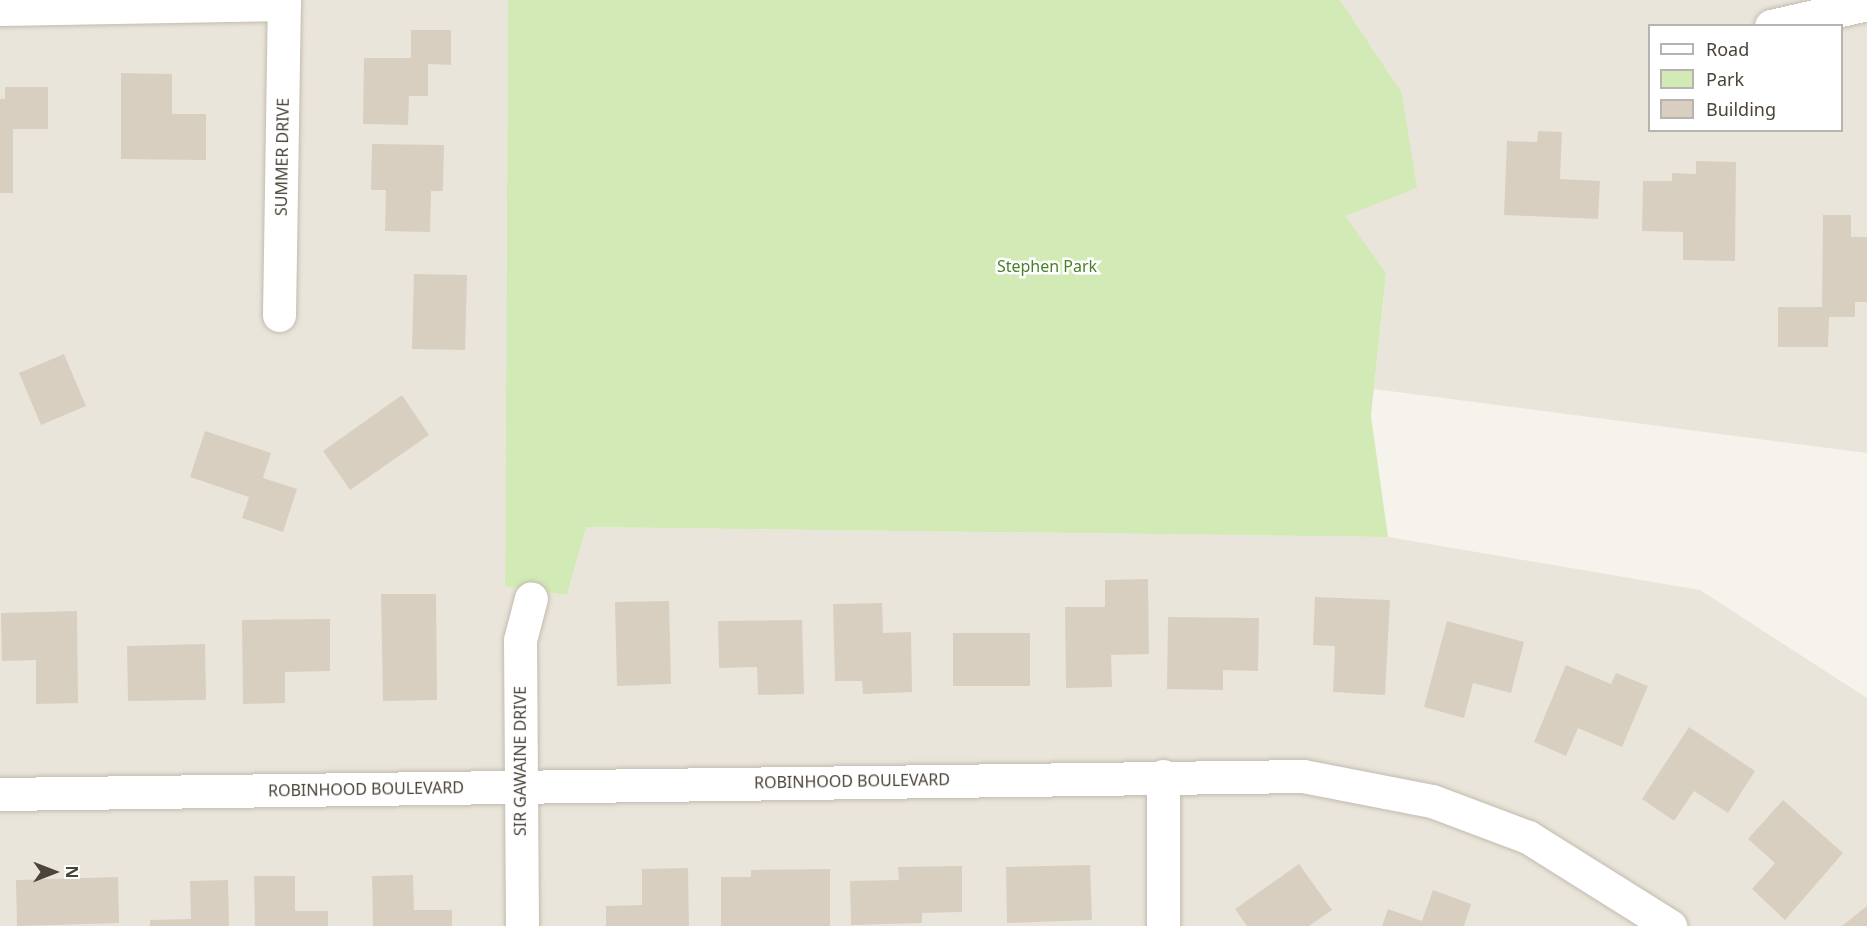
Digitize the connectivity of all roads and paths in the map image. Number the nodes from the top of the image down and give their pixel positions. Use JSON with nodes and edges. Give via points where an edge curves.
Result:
{"nodes":[{"id":1,"x":284,"y":2,"type":"edge"},
{"id":2,"x":1867,"y":4,"type":"edge"},
{"id":3,"x":0,"y":9,"type":"edge"},
{"id":4,"x":1780,"y":24,"type":"edge"},
{"id":5,"x":279,"y":315,"type":"dead end"},
{"id":6,"x":531,"y":598,"type":"dead end"},
{"id":7,"x":1163,"y":776,"type":"junction"},
{"id":8,"x":519,"y":787,"type":"junction"},
{"id":9,"x":0,"y":794,"type":"edge"},
{"id":10,"x":522,"y":926,"type":"edge"},
{"id":11,"x":1163,"y":926,"type":"edge"},
{"id":12,"x":1670,"y":926,"type":"edge"}],
"edges":[{"from":1,"to":3,"type":"street"},
{"from":1,"to":5,"type":"street","name":"SUMMER DRIVE"},
{"from":2,"to":4,"type":"street"},
{"from":6,"to":8,"type":"street","name":"SIR GAWAINE DRIVE","via":[[520,640]]},
{"from":7,"to":8,"type":"street","name":"ROBINHOOD BOULEVARD"},
{"from":7,"to":11,"type":"street"},
{"from":7,"to":12,"type":"street","name":"ROBINHOOD BOULEVARD","via":[[1304,776],[1432,801],[1528,837]]},
{"from":8,"to":9,"type":"street","name":"ROBINHOOD BOULEVARD"},
{"from":8,"to":10,"type":"street","name":"SIR GAWAINE DRIVE"}]}
